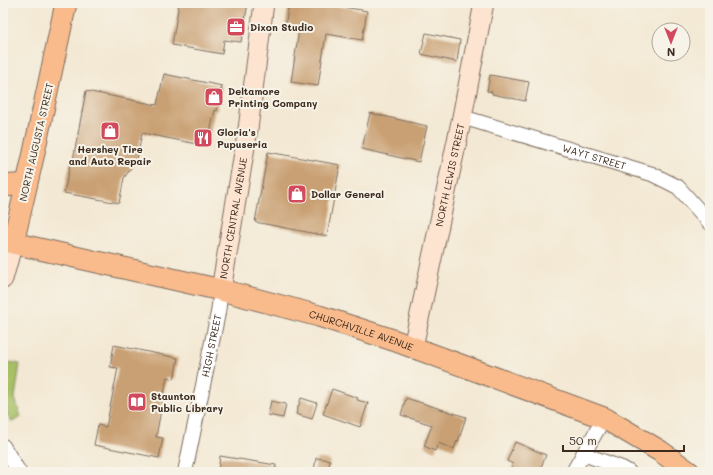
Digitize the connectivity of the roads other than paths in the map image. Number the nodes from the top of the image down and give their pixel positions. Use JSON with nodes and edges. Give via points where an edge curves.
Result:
{"nodes":[{"id":1,"x":66,"y":3,"type":"edge"},
{"id":2,"x":264,"y":3,"type":"edge"},
{"id":3,"x":484,"y":3,"type":"edge"},
{"id":4,"x":462,"y":117,"type":"junction"},
{"id":5,"x":26,"y":184,"type":"junction"},
{"id":6,"x":3,"y":186,"type":"edge"},
{"id":7,"x":710,"y":223,"type":"edge"},
{"id":8,"x":14,"y":243,"type":"junction"},
{"id":9,"x":3,"y":279,"type":"edge"},
{"id":10,"x":221,"y":290,"type":"junction"},
{"id":11,"x":413,"y":347,"type":"junction"},
{"id":12,"x":604,"y":418,"type":"junction"},
{"id":13,"x":3,"y":446,"type":"edge"},
{"id":14,"x":583,"y":454,"type":"junction"},
{"id":15,"x":18,"y":472,"type":"edge"},
{"id":16,"x":185,"y":472,"type":"edge"},
{"id":17,"x":573,"y":472,"type":"edge"},
{"id":18,"x":629,"y":472,"type":"edge"},
{"id":19,"x":688,"y":472,"type":"edge"}],
"edges":[{"from":1,"to":5,"type":"main road","name":"NORTH AUGUSTA STREET"},
{"from":2,"to":10,"type":"street","name":"NORTH CENTRAL AVENUE","via":[[248,129]]},
{"from":3,"to":4,"type":"street","name":"NORTH LEWIS STREET"},
{"from":4,"to":7,"type":"street","name":"WAYT STREET","via":[[652,174],[678,187]]},
{"from":4,"to":11,"type":"street","name":"NORTH LEWIS STREET"},
{"from":5,"to":6,"type":"main road"},
{"from":5,"to":8,"type":"main road","name":"NORTH AUGUSTA STREET"},
{"from":8,"to":9,"type":"street","name":"NORTH AUGUSTA STREET"},
{"from":8,"to":10,"type":"main road","name":"CHURCHVILLE AVENUE"},
{"from":10,"to":11,"type":"main road","name":"CHURCHVILLE AVENUE","via":[[318,316]]},
{"from":10,"to":16,"type":"street","name":"HIGH STREET"},
{"from":11,"to":12,"type":"main road","name":"CHURCHVILLE AVENUE"},
{"from":12,"to":14,"type":"street"},
{"from":12,"to":19,"type":"main road","name":"CHURCHVILLE AVENUE","via":[[660,451]]},
{"from":13,"to":15,"type":"street"},
{"from":14,"to":17,"type":"street"},
{"from":14,"to":18,"type":"street"}]}
